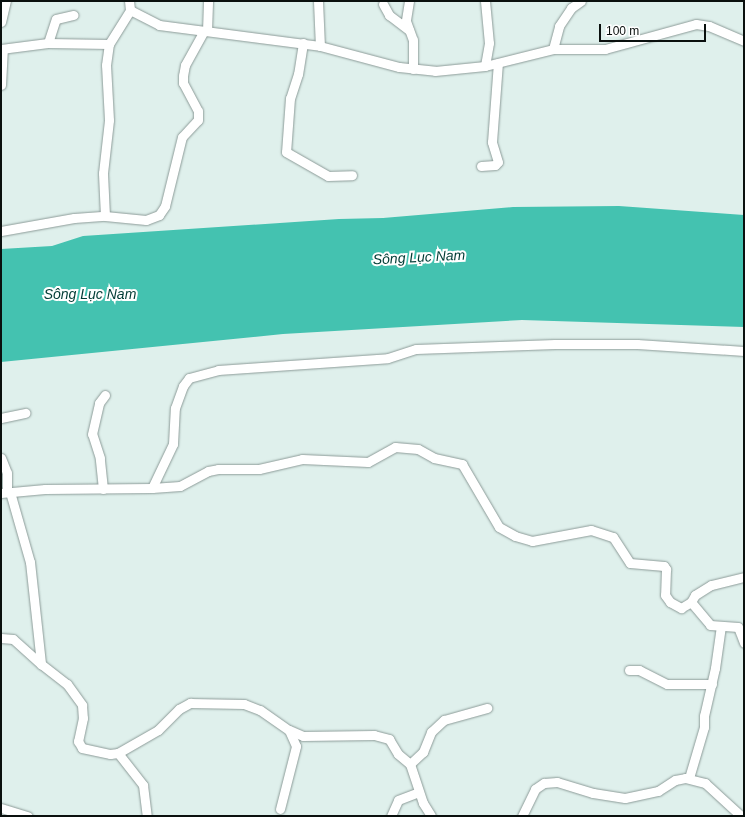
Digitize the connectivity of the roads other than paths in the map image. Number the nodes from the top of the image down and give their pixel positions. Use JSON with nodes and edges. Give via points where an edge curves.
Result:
{"nodes":[{"id":1,"x":6,"y":1,"type":"edge"},
{"id":2,"x":208,"y":1,"type":"edge"},
{"id":3,"x":318,"y":1,"type":"edge"},
{"id":4,"x":409,"y":1,"type":"edge"},
{"id":5,"x":485,"y":1,"type":"edge"},
{"id":6,"x":581,"y":1,"type":"edge"},
{"id":7,"x":383,"y":4,"type":"dead end"},
{"id":8,"x":129,"y":6,"type":"edge"},
{"id":9,"x":74,"y":15,"type":"dead end"},
{"id":10,"x":1,"y":22,"type":"edge"},
{"id":11,"x":206,"y":31,"type":"junction"},
{"id":12,"x":410,"y":31,"type":"junction"},
{"id":13,"x":744,"y":42,"type":"edge"},
{"id":14,"x":48,"y":43,"type":"junction"},
{"id":15,"x":110,"y":44,"type":"junction"},
{"id":16,"x":302,"y":44,"type":"junction"},
{"id":17,"x":320,"y":46,"type":"junction"},
{"id":18,"x":2,"y":49,"type":"edge"},
{"id":19,"x":553,"y":49,"type":"junction"},
{"id":20,"x":498,"y":63,"type":"junction"},
{"id":21,"x":485,"y":66,"type":"junction"},
{"id":22,"x":413,"y":69,"type":"junction"},
{"id":23,"x":1,"y":85,"type":"edge"},
{"id":24,"x":480,"y":166,"type":"dead end"},
{"id":25,"x":352,"y":175,"type":"dead end"},
{"id":26,"x":105,"y":216,"type":"junction"},
{"id":27,"x":1,"y":231,"type":"edge"},
{"id":28,"x":744,"y":351,"type":"edge"},
{"id":29,"x":105,"y":395,"type":"dead end"},
{"id":30,"x":25,"y":413,"type":"dead end"},
{"id":31,"x":1,"y":418,"type":"edge"},
{"id":32,"x":1,"y":458,"type":"edge"},
{"id":33,"x":152,"y":488,"type":"junction"},
{"id":34,"x":103,"y":489,"type":"junction"},
{"id":35,"x":6,"y":493,"type":"edge"},
{"id":36,"x":744,"y":577,"type":"edge"},
{"id":37,"x":691,"y":602,"type":"junction"},
{"id":38,"x":721,"y":626,"type":"junction"},
{"id":39,"x":1,"y":638,"type":"edge"},
{"id":40,"x":744,"y":643,"type":"edge"},
{"id":41,"x":41,"y":664,"type":"junction"},
{"id":42,"x":629,"y":670,"type":"dead end"},
{"id":43,"x":712,"y":684,"type":"junction"},
{"id":44,"x":487,"y":708,"type":"dead end"},
{"id":45,"x":289,"y":730,"type":"junction"},
{"id":46,"x":118,"y":753,"type":"junction"},
{"id":47,"x":410,"y":764,"type":"junction"},
{"id":48,"x":689,"y":778,"type":"junction"},
{"id":49,"x":419,"y":792,"type":"junction"},
{"id":50,"x":1,"y":808,"type":"edge"},
{"id":51,"x":280,"y":808,"type":"dead end"},
{"id":52,"x":28,"y":816,"type":"edge"},
{"id":53,"x":147,"y":816,"type":"edge"},
{"id":54,"x":391,"y":816,"type":"edge"},
{"id":55,"x":431,"y":816,"type":"edge"},
{"id":56,"x":522,"y":816,"type":"edge"},
{"id":57,"x":741,"y":816,"type":"edge"}],
"edges":[{"from":1,"to":10,"type":"street"},
{"from":2,"to":11,"type":"street"},
{"from":3,"to":17,"type":"street"},
{"from":4,"to":12,"type":"street","via":[[406,21]]},
{"from":5,"to":21,"type":"street","via":[[489,43]]},
{"from":6,"to":19,"type":"street","via":[[571,8],[559,26]]},
{"from":7,"to":12,"type":"street","via":[[389,15]]},
{"from":8,"to":11,"type":"street","via":[[159,25]]},
{"from":8,"to":15,"type":"street"},
{"from":9,"to":14,"type":"street","via":[[56,19]]},
{"from":11,"to":16,"type":"street"},
{"from":11,"to":26,"type":"street","via":[[185,65],[183,76],[183,83],[198,112],[198,120],[182,137],[162,211],[146,220]]},
{"from":12,"to":22,"type":"street"},
{"from":13,"to":19,"type":"street","via":[[709,26],[696,24],[605,49]]},
{"from":14,"to":15,"type":"street"},
{"from":14,"to":18,"type":"street"},
{"from":15,"to":26,"type":"street","via":[[106,87],[109,120],[103,173]]},
{"from":16,"to":17,"type":"street"},
{"from":16,"to":25,"type":"street","via":[[298,74],[290,98],[286,152],[328,176]]},
{"from":17,"to":22,"type":"street"},
{"from":18,"to":23,"type":"street"},
{"from":19,"to":20,"type":"street"},
{"from":20,"to":21,"type":"street"},
{"from":20,"to":24,"type":"street","via":[[492,142],[498,162],[495,165]]},
{"from":21,"to":22,"type":"street","via":[[454,70]]},
{"from":26,"to":27,"type":"street","via":[[74,218]]},
{"from":28,"to":33,"type":"street","via":[[637,344],[416,349],[388,358],[218,370],[189,378],[183,386],[175,408],[173,444]]},
{"from":29,"to":34,"type":"street","via":[[99,403],[92,434],[100,458]]},
{"from":30,"to":31,"type":"street"},
{"from":32,"to":35,"type":"street","via":[[7,473]]},
{"from":33,"to":34,"type":"street"},
{"from":33,"to":37,"type":"street","via":[[180,486],[208,471],[218,469],[259,468],[302,459],[368,462],[395,447],[418,449],[434,458],[462,464],[499,527],[515,536],[532,541],[591,530],[613,537],[630,563],[664,566],[665,595],[670,602],[681,608]]},
{"from":34,"to":35,"type":"street"},
{"from":35,"to":41,"type":"street","via":[[30,562]]},
{"from":36,"to":37,"type":"street","via":[[711,585],[695,595]]},
{"from":37,"to":38,"type":"street","via":[[706,622]]},
{"from":38,"to":40,"type":"street","via":[[738,627]]},
{"from":38,"to":43,"type":"street"},
{"from":39,"to":41,"type":"street","via":[[13,639]]},
{"from":41,"to":46,"type":"street","via":[[67,684],[82,705],[84,718],[79,744],[93,751]]},
{"from":42,"to":43,"type":"street","via":[[639,670],[666,684]]},
{"from":43,"to":48,"type":"street","via":[[703,732]]},
{"from":44,"to":47,"type":"street","via":[[444,720],[431,732],[423,752]]},
{"from":45,"to":46,"type":"street","via":[[260,710],[244,704],[190,703],[179,709],[158,730]]},
{"from":45,"to":47,"type":"street","via":[[303,736],[379,735],[389,739],[398,754]]},
{"from":45,"to":51,"type":"street","via":[[296,746]]},
{"from":46,"to":53,"type":"street","via":[[143,785]]},
{"from":47,"to":49,"type":"street"},
{"from":48,"to":56,"type":"street","via":[[680,778],[652,793],[625,798],[593,793],[557,782],[544,783],[535,789]]},
{"from":48,"to":57,"type":"street","via":[[711,787]]},
{"from":49,"to":54,"type":"street","via":[[398,800]]},
{"from":49,"to":55,"type":"street"},
{"from":50,"to":52,"type":"street"}]}
